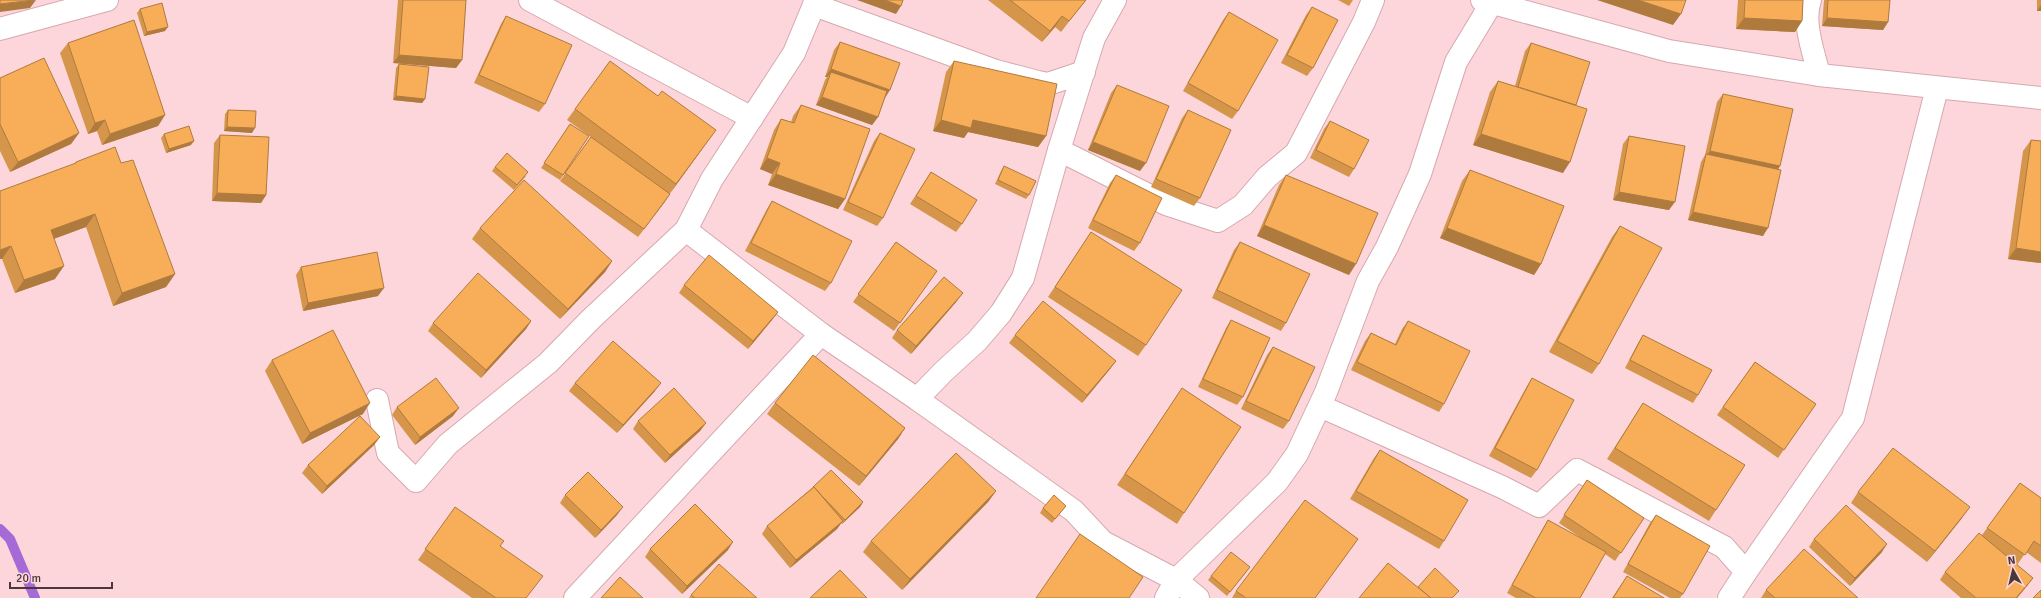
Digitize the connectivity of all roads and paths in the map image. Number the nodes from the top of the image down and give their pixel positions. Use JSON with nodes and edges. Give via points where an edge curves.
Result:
{"nodes":[{"id":1,"x":107,"y":0,"type":"edge"},
{"id":2,"x":530,"y":0,"type":"edge"},
{"id":3,"x":1115,"y":0,"type":"edge"},
{"id":4,"x":1373,"y":0,"type":"edge"},
{"id":5,"x":1810,"y":0,"type":"edge"},
{"id":6,"x":1487,"y":2,"type":"edge"},
{"id":7,"x":815,"y":3,"type":"edge"},
{"id":8,"x":0,"y":29,"type":"edge"},
{"id":9,"x":1084,"y":72,"type":"junction"},
{"id":10,"x":1819,"y":75,"type":"junction"},
{"id":11,"x":1937,"y":88,"type":"junction"},
{"id":12,"x":2041,"y":98,"type":"edge"},
{"id":13,"x":752,"y":118,"type":"junction"},
{"id":14,"x":1059,"y":150,"type":"junction"},
{"id":15,"x":686,"y":230,"type":"junction"},
{"id":16,"x":821,"y":334,"type":"junction"},
{"id":17,"x":918,"y":399,"type":"junction"},
{"id":18,"x":377,"y":400,"type":"dead end"},
{"id":19,"x":1320,"y":406,"type":"junction"},
{"id":20,"x":1746,"y":572,"type":"junction"},
{"id":21,"x":1171,"y":589,"type":"edge"},
{"id":22,"x":575,"y":598,"type":"edge"},
{"id":23,"x":1198,"y":598,"type":"edge"},
{"id":24,"x":1729,"y":598,"type":"edge"}],
"edges":[{"from":1,"to":8,"type":"street"},
{"from":2,"to":13,"type":"street"},
{"from":3,"to":9,"type":"street","via":[[1094,38]]},
{"from":4,"to":14,"type":"street","via":[[1296,154],[1267,177],[1243,205],[1218,221],[1166,204]]},
{"from":5,"to":10,"type":"street","via":[[1807,6],[1808,25]]},
{"from":6,"to":10,"type":"street","via":[[1668,51]]},
{"from":6,"to":19,"type":"street","via":[[1456,62],[1420,174],[1368,281]]},
{"from":7,"to":9,"type":"street","via":[[996,71],[1038,82],[1048,84]]},
{"from":7,"to":13,"type":"street","via":[[794,53]]},
{"from":9,"to":14,"type":"street"},
{"from":10,"to":11,"type":"street"},
{"from":11,"to":12,"type":"street"},
{"from":11,"to":20,"type":"street","via":[[1853,418]]},
{"from":13,"to":15,"type":"street","via":[[712,179]]},
{"from":14,"to":17,"type":"street","via":[[1023,278],[1001,312],[977,341]]},
{"from":15,"to":16,"type":"street"},
{"from":15,"to":18,"type":"street","via":[[548,362],[448,444],[416,481],[388,453]]},
{"from":16,"to":17,"type":"street"},
{"from":16,"to":22,"type":"street"},
{"from":17,"to":21,"type":"street","via":[[1074,511],[1102,542]]},
{"from":19,"to":20,"type":"street","via":[[1539,506],[1577,470],[1724,546]]},
{"from":19,"to":21,"type":"street","via":[[1297,454],[1277,482]]},
{"from":20,"to":24,"type":"street"},
{"from":21,"to":23,"type":"street"}]}
